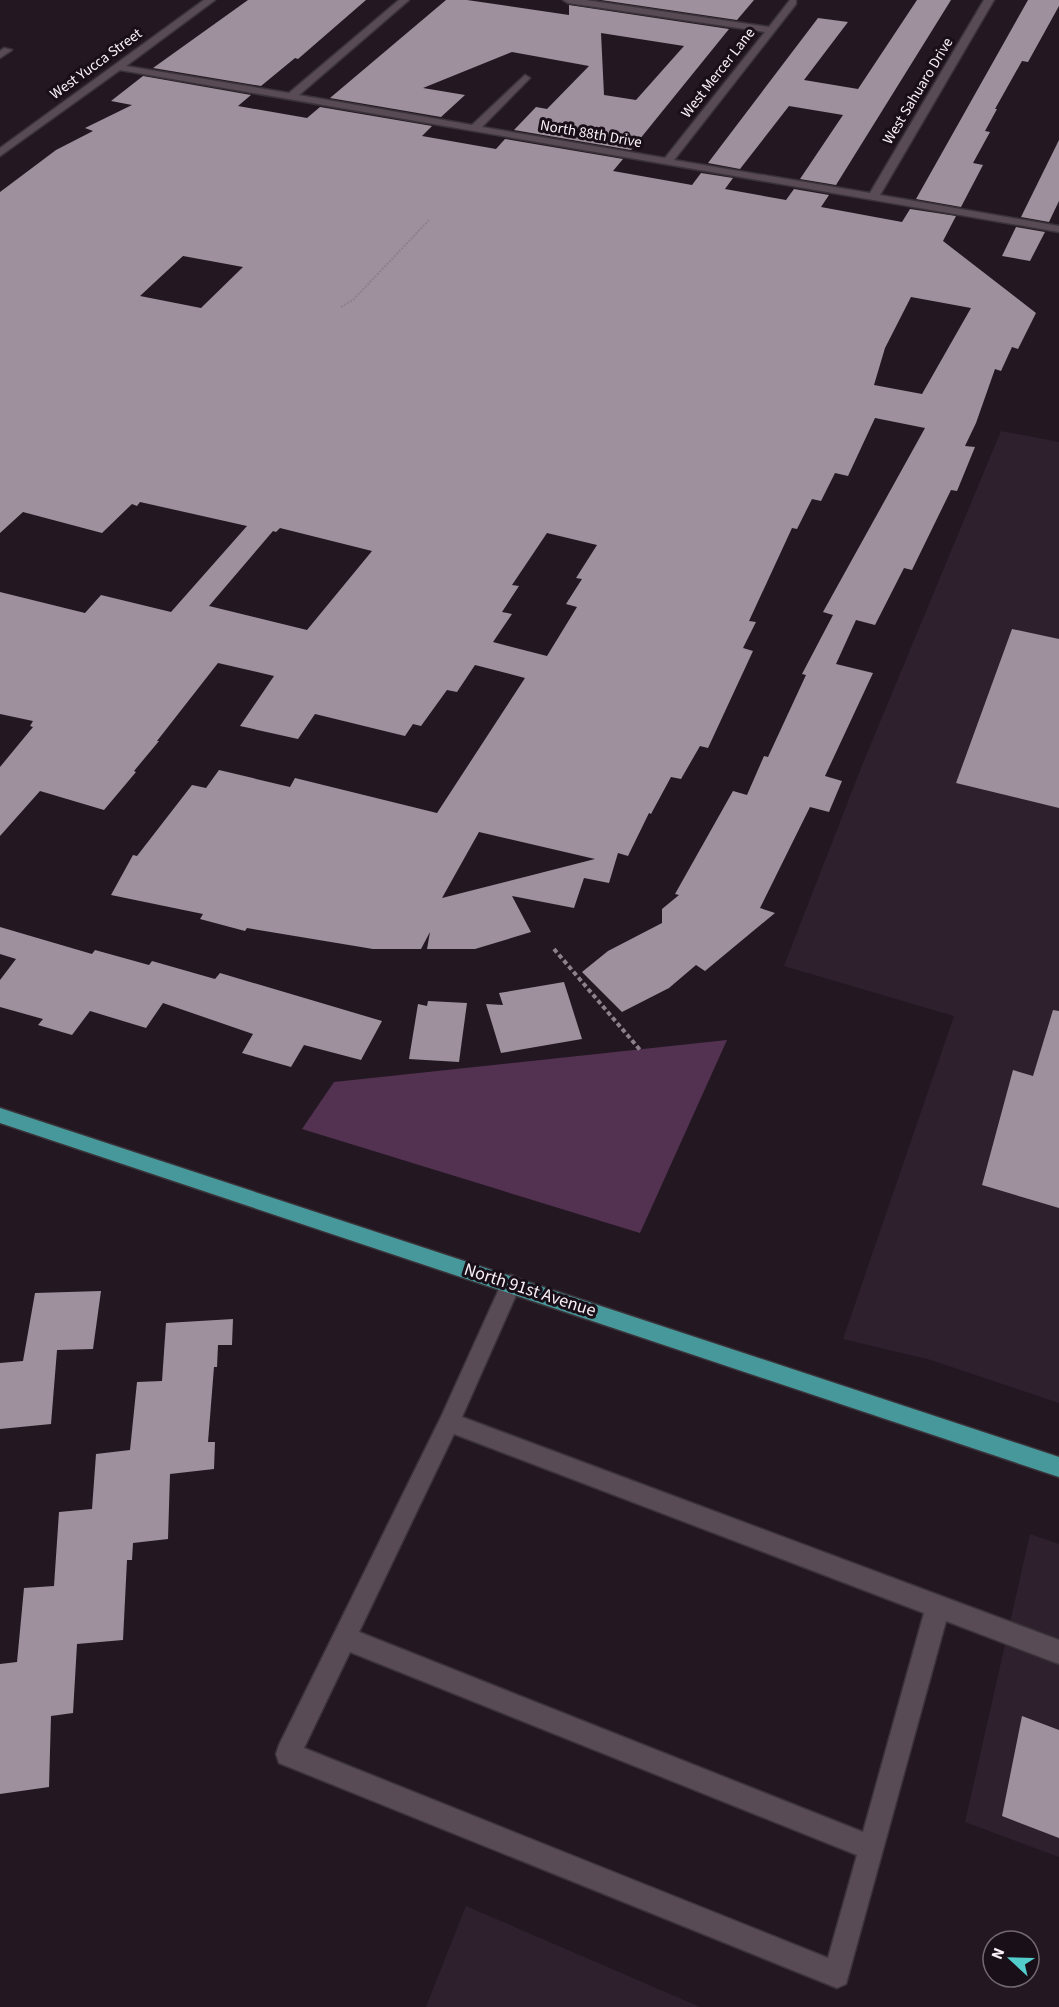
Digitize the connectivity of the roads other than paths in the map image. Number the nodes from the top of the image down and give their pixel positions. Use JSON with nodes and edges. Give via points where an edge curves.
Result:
{"nodes":[{"id":1,"x":210,"y":0,"type":"edge"},
{"id":2,"x":404,"y":0,"type":"edge"},
{"id":3,"x":568,"y":0,"type":"edge"},
{"id":4,"x":989,"y":0,"type":"edge"},
{"id":5,"x":793,"y":2,"type":"dead end"},
{"id":6,"x":771,"y":30,"type":"junction"},
{"id":7,"x":118,"y":67,"type":"junction"},
{"id":8,"x":525,"y":78,"type":"dead end"},
{"id":9,"x":291,"y":97,"type":"junction"},
{"id":10,"x":474,"y":129,"type":"junction"},
{"id":11,"x":0,"y":153,"type":"edge"},
{"id":12,"x":667,"y":162,"type":"junction"},
{"id":13,"x":873,"y":197,"type":"junction"},
{"id":14,"x":1059,"y":229,"type":"edge"},
{"id":15,"x":0,"y":1115,"type":"edge"},
{"id":16,"x":511,"y":1284,"type":"junction"},
{"id":17,"x":449,"y":1422,"type":"junction"},
{"id":18,"x":1059,"y":1467,"type":"edge"},
{"id":19,"x":938,"y":1606,"type":"junction"},
{"id":20,"x":344,"y":1638,"type":"junction"},
{"id":21,"x":1059,"y":1652,"type":"edge"},
{"id":22,"x":872,"y":1848,"type":"junction"}],
"edges":[{"from":1,"to":7,"type":"street","name":"West Yucca Street"},
{"from":2,"to":9,"type":"street"},
{"from":3,"to":6,"type":"street"},
{"from":4,"to":13,"type":"street","name":"West Sahuaro Drive"},
{"from":5,"to":6,"type":"street","name":"West Mercer Lane"},
{"from":6,"to":12,"type":"street","name":"West Mercer Lane"},
{"from":7,"to":9,"type":"street","name":"North 88th Drive"},
{"from":7,"to":11,"type":"street","name":"West Yucca Street"},
{"from":8,"to":10,"type":"street"},
{"from":9,"to":10,"type":"street","name":"North 88th Drive"},
{"from":10,"to":12,"type":"street","name":"North 88th Drive"},
{"from":12,"to":13,"type":"street","name":"North 88th Drive"},
{"from":13,"to":14,"type":"street","name":"North 88th Drive"},
{"from":15,"to":16,"type":"main road","name":"North 91st Avenue"},
{"from":16,"to":17,"type":"street"},
{"from":16,"to":18,"type":"main road","name":"North 91st Avenue"},
{"from":17,"to":19,"type":"street"},
{"from":17,"to":20,"type":"street"},
{"from":19,"to":21,"type":"street"},
{"from":19,"to":22,"type":"street"},
{"from":20,"to":22,"type":"street"},
{"from":20,"to":22,"type":"street","via":[[288,1754],[837,1975]]}]}
